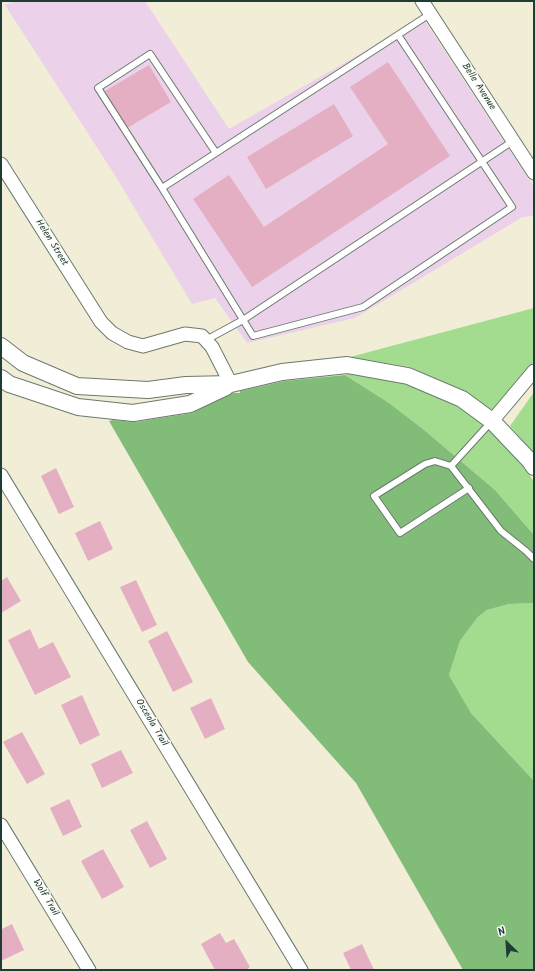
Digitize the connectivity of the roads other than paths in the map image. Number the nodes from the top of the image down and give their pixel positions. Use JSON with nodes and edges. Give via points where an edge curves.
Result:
{"nodes":[{"id":1,"x":422,"y":1,"type":"edge"},
{"id":2,"x":430,"y":14,"type":"junction"},
{"id":3,"x":398,"y":35,"type":"junction"},
{"id":4,"x":514,"y":141,"type":"junction"},
{"id":5,"x":216,"y":153,"type":"junction"},
{"id":6,"x":482,"y":162,"type":"junction"},
{"id":7,"x":1,"y":164,"type":"edge"},
{"id":8,"x":534,"y":173,"type":"edge"},
{"id":9,"x":162,"y":188,"type":"junction"},
{"id":10,"x":243,"y":320,"type":"junction"},
{"id":11,"x":206,"y":340,"type":"junction"},
{"id":12,"x":1,"y":346,"type":"edge"},
{"id":13,"x":534,"y":371,"type":"edge"},
{"id":14,"x":1,"y":378,"type":"edge"},
{"id":15,"x":230,"y":384,"type":"junction"},
{"id":16,"x":492,"y":421,"type":"junction"},
{"id":17,"x":452,"y":466,"type":"junction"},
{"id":18,"x":534,"y":468,"type":"edge"},
{"id":19,"x":1,"y":475,"type":"edge"},
{"id":20,"x":469,"y":488,"type":"junction"},
{"id":21,"x":534,"y":559,"type":"edge"},
{"id":22,"x":1,"y":825,"type":"edge"},
{"id":23,"x":89,"y":970,"type":"edge"},
{"id":24,"x":301,"y":970,"type":"edge"}],
"edges":[{"from":1,"to":2,"type":"street","name":"Belle Avenue"},
{"from":2,"to":3,"type":"lane"},
{"from":2,"to":4,"type":"street","name":"Belle Avenue"},
{"from":3,"to":5,"type":"lane"},
{"from":3,"to":6,"type":"lane"},
{"from":4,"to":6,"type":"lane"},
{"from":4,"to":8,"type":"street","name":"Belle Avenue"},
{"from":5,"to":9,"type":"lane"},
{"from":5,"to":9,"type":"lane","via":[[150,54],[98,88]]},
{"from":6,"to":10,"type":"lane"},
{"from":6,"to":10,"type":"lane","via":[[512,207],[363,307],[253,336]]},
{"from":7,"to":11,"type":"street","name":"Helen Street","via":[[101,322],[112,333],[128,342],[143,346],[185,334],[202,336]]},
{"from":9,"to":10,"type":"lane"},
{"from":10,"to":11,"type":"lane"},
{"from":11,"to":15,"type":"street"},
{"from":12,"to":15,"type":"street","via":[[23,363],[77,386],[148,390]]},
{"from":13,"to":16,"type":"street"},
{"from":14,"to":15,"type":"street","via":[[9,384],[78,408],[133,413],[190,404]]},
{"from":15,"to":16,"type":"street","via":[[282,372],[347,365],[408,376],[462,399]]},
{"from":16,"to":17,"type":"lane"},
{"from":16,"to":18,"type":"street"},
{"from":17,"to":20,"type":"lane"},
{"from":17,"to":20,"type":"lane","via":[[435,461],[425,464],[374,496],[400,533]]},
{"from":19,"to":24,"type":"street","name":"Osceola Trail"},
{"from":20,"to":21,"type":"lane","via":[[501,531]]},
{"from":22,"to":23,"type":"street","name":"Wolf Trail"}]}
